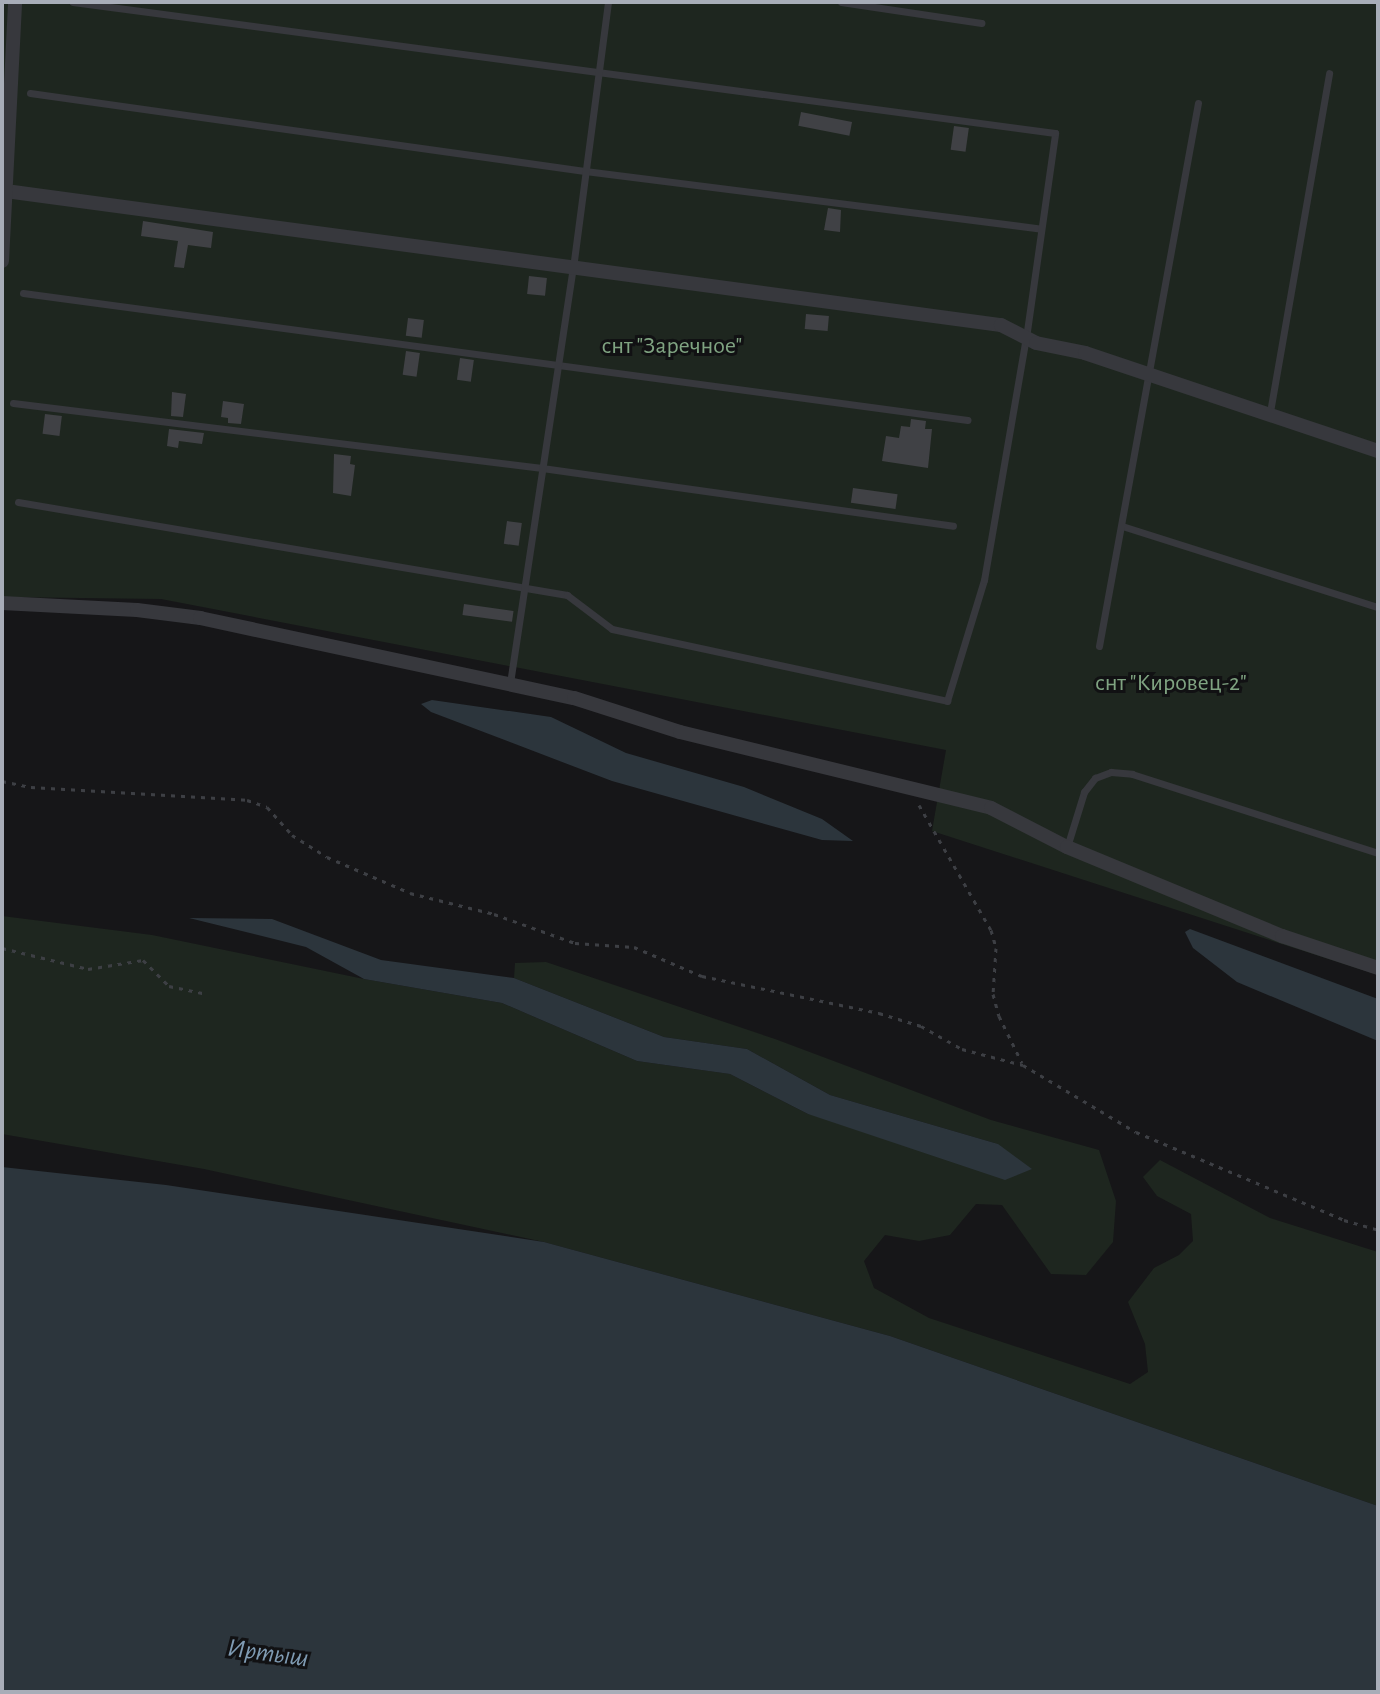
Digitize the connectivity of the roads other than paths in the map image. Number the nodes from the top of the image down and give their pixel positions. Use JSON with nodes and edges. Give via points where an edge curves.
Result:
{"nodes":[{"id":1,"x":15,"y":2,"type":"edge"},
{"id":2,"x":73,"y":2,"type":"edge"},
{"id":3,"x":608,"y":2,"type":"edge"},
{"id":4,"x":841,"y":2,"type":"edge"},
{"id":5,"x":981,"y":23,"type":"dead end"},
{"id":6,"x":598,"y":72,"type":"junction"},
{"id":7,"x":1329,"y":73,"type":"dead end"},
{"id":8,"x":30,"y":93,"type":"dead end"},
{"id":9,"x":1198,"y":103,"type":"dead end"},
{"id":10,"x":585,"y":171,"type":"junction"},
{"id":11,"x":13,"y":192,"type":"dead end"},
{"id":12,"x":1039,"y":228,"type":"junction"},
{"id":13,"x":2,"y":261,"type":"edge"},
{"id":14,"x":573,"y":268,"type":"junction"},
{"id":15,"x":23,"y":293,"type":"dead end"},
{"id":16,"x":1026,"y":338,"type":"junction"},
{"id":17,"x":558,"y":365,"type":"junction"},
{"id":18,"x":1148,"y":374,"type":"junction"},
{"id":19,"x":13,"y":403,"type":"dead end"},
{"id":20,"x":1270,"y":412,"type":"junction"},
{"id":21,"x":967,"y":420,"type":"dead end"},
{"id":22,"x":1378,"y":451,"type":"edge"},
{"id":23,"x":542,"y":468,"type":"junction"},
{"id":24,"x":18,"y":502,"type":"dead end"},
{"id":25,"x":953,"y":526,"type":"dead end"},
{"id":26,"x":1122,"y":526,"type":"junction"},
{"id":27,"x":525,"y":589,"type":"junction"},
{"id":28,"x":2,"y":603,"type":"edge"},
{"id":29,"x":1378,"y":607,"type":"edge"},
{"id":30,"x":1099,"y":646,"type":"dead end"},
{"id":31,"x":510,"y":685,"type":"junction"},
{"id":32,"x":1067,"y":847,"type":"junction"},
{"id":33,"x":1378,"y":853,"type":"edge"},
{"id":34,"x":1378,"y":968,"type":"edge"}],
"edges":[{"from":1,"to":13,"type":"street"},
{"from":2,"to":6,"type":"lane"},
{"from":3,"to":6,"type":"lane"},
{"from":4,"to":5,"type":"lane"},
{"from":6,"to":10,"type":"lane"},
{"from":6,"to":12,"type":"lane","via":[[1055,133]]},
{"from":7,"to":20,"type":"lane"},
{"from":8,"to":10,"type":"lane"},
{"from":9,"to":18,"type":"lane"},
{"from":10,"to":12,"type":"lane"},
{"from":10,"to":14,"type":"lane"},
{"from":11,"to":14,"type":"street"},
{"from":12,"to":16,"type":"lane"},
{"from":14,"to":16,"type":"street","via":[[1001,325]]},
{"from":14,"to":17,"type":"lane"},
{"from":15,"to":17,"type":"lane"},
{"from":16,"to":18,"type":"street"},
{"from":16,"to":27,"type":"lane","via":[[984,580],[947,701],[612,629],[567,595]]},
{"from":17,"to":21,"type":"lane"},
{"from":17,"to":23,"type":"lane"},
{"from":18,"to":20,"type":"street"},
{"from":18,"to":26,"type":"lane"},
{"from":19,"to":23,"type":"lane"},
{"from":20,"to":22,"type":"street"},
{"from":23,"to":25,"type":"lane"},
{"from":23,"to":27,"type":"lane"},
{"from":24,"to":27,"type":"lane"},
{"from":26,"to":29,"type":"lane"},
{"from":26,"to":30,"type":"lane"},
{"from":27,"to":31,"type":"lane"},
{"from":28,"to":31,"type":"street","via":[[169,613]]},
{"from":31,"to":32,"type":"street","via":[[991,808]]},
{"from":32,"to":33,"type":"lane","via":[[1084,792],[1095,778],[1111,772],[1132,774]]},
{"from":32,"to":34,"type":"street","via":[[1282,936]]}]}
